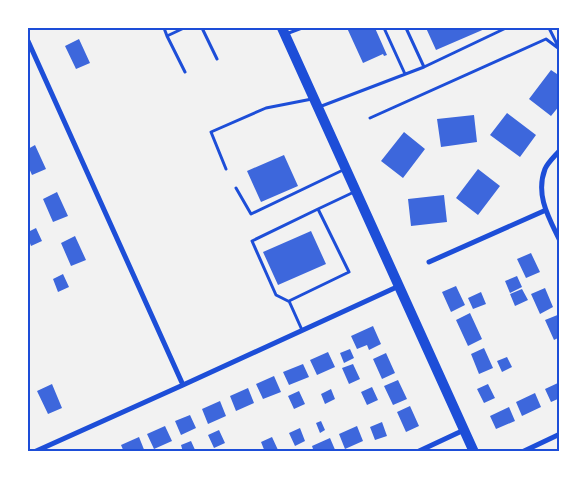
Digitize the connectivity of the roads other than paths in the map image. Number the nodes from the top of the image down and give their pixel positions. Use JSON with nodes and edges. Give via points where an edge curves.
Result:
{"nodes":[{"id":1,"x":164,"y":28,"type":"edge"},
{"id":2,"x":184,"y":28,"type":"edge"},
{"id":3,"x":202,"y":28,"type":"edge"},
{"id":4,"x":302,"y":28,"type":"edge"},
{"id":5,"x":384,"y":28,"type":"edge"},
{"id":6,"x":406,"y":28,"type":"edge"},
{"id":7,"x":506,"y":28,"type":"edge"},
{"id":8,"x":549,"y":28,"type":"edge"},
{"id":9,"x":284,"y":31,"type":"edge"},
{"id":10,"x":168,"y":36,"type":"junction"},
{"id":11,"x":28,"y":42,"type":"edge"},
{"id":12,"x":559,"y":48,"type":"edge"},
{"id":13,"x":217,"y":59,"type":"dead end"},
{"id":14,"x":424,"y":67,"type":"junction"},
{"id":15,"x":185,"y":72,"type":"dead end"},
{"id":16,"x":405,"y":74,"type":"junction"},
{"id":17,"x":316,"y":103,"type":"junction"},
{"id":18,"x":370,"y":118,"type":"dead end"},
{"id":19,"x":560,"y":150,"type":"edge"},
{"id":20,"x":346,"y":168,"type":"junction"},
{"id":21,"x":226,"y":169,"type":"dead end"},
{"id":22,"x":236,"y":188,"type":"dead end"},
{"id":23,"x":356,"y":191,"type":"junction"},
{"id":24,"x":318,"y":209,"type":"junction"},
{"id":25,"x":546,"y":210,"type":"junction"},
{"id":26,"x":560,"y":241,"type":"edge"},
{"id":27,"x":429,"y":262,"type":"dead end"},
{"id":28,"x":399,"y":286,"type":"junction"},
{"id":29,"x":289,"y":301,"type":"junction"},
{"id":30,"x":303,"y":330,"type":"junction"},
{"id":31,"x":183,"y":385,"type":"junction"},
{"id":32,"x":464,"y":430,"type":"junction"},
{"id":33,"x":560,"y":434,"type":"edge"},
{"id":34,"x":34,"y":452,"type":"edge"},
{"id":35,"x":417,"y":452,"type":"edge"},
{"id":36,"x":474,"y":452,"type":"edge"},
{"id":37,"x":522,"y":452,"type":"edge"}],
"edges":[{"from":1,"to":10,"type":"lane"},
{"from":2,"to":10,"type":"lane"},
{"from":3,"to":13,"type":"lane"},
{"from":4,"to":9,"type":"lane"},
{"from":5,"to":16,"type":"lane"},
{"from":6,"to":14,"type":"lane"},
{"from":7,"to":14,"type":"lane"},
{"from":8,"to":12,"type":"lane"},
{"from":9,"to":17,"type":"main road"},
{"from":10,"to":15,"type":"lane"},
{"from":11,"to":31,"type":"street"},
{"from":12,"to":18,"type":"lane","via":[[546,39]]},
{"from":14,"to":16,"type":"lane"},
{"from":16,"to":17,"type":"lane"},
{"from":17,"to":20,"type":"main road"},
{"from":17,"to":21,"type":"lane","via":[[266,108],[211,132]]},
{"from":19,"to":25,"type":"street","via":[[546,168],[540,188]]},
{"from":20,"to":22,"type":"lane","via":[[250,214]]},
{"from":20,"to":23,"type":"main road"},
{"from":23,"to":24,"type":"lane"},
{"from":23,"to":28,"type":"main road"},
{"from":24,"to":29,"type":"lane","via":[[349,272]]},
{"from":24,"to":29,"type":"lane","via":[[252,241],[276,295]]},
{"from":25,"to":26,"type":"street"},
{"from":25,"to":27,"type":"street"},
{"from":28,"to":30,"type":"street"},
{"from":28,"to":32,"type":"main road"},
{"from":29,"to":30,"type":"lane"},
{"from":30,"to":31,"type":"street"},
{"from":31,"to":34,"type":"street"},
{"from":32,"to":35,"type":"street"},
{"from":32,"to":36,"type":"main road"},
{"from":33,"to":37,"type":"street"}]}
